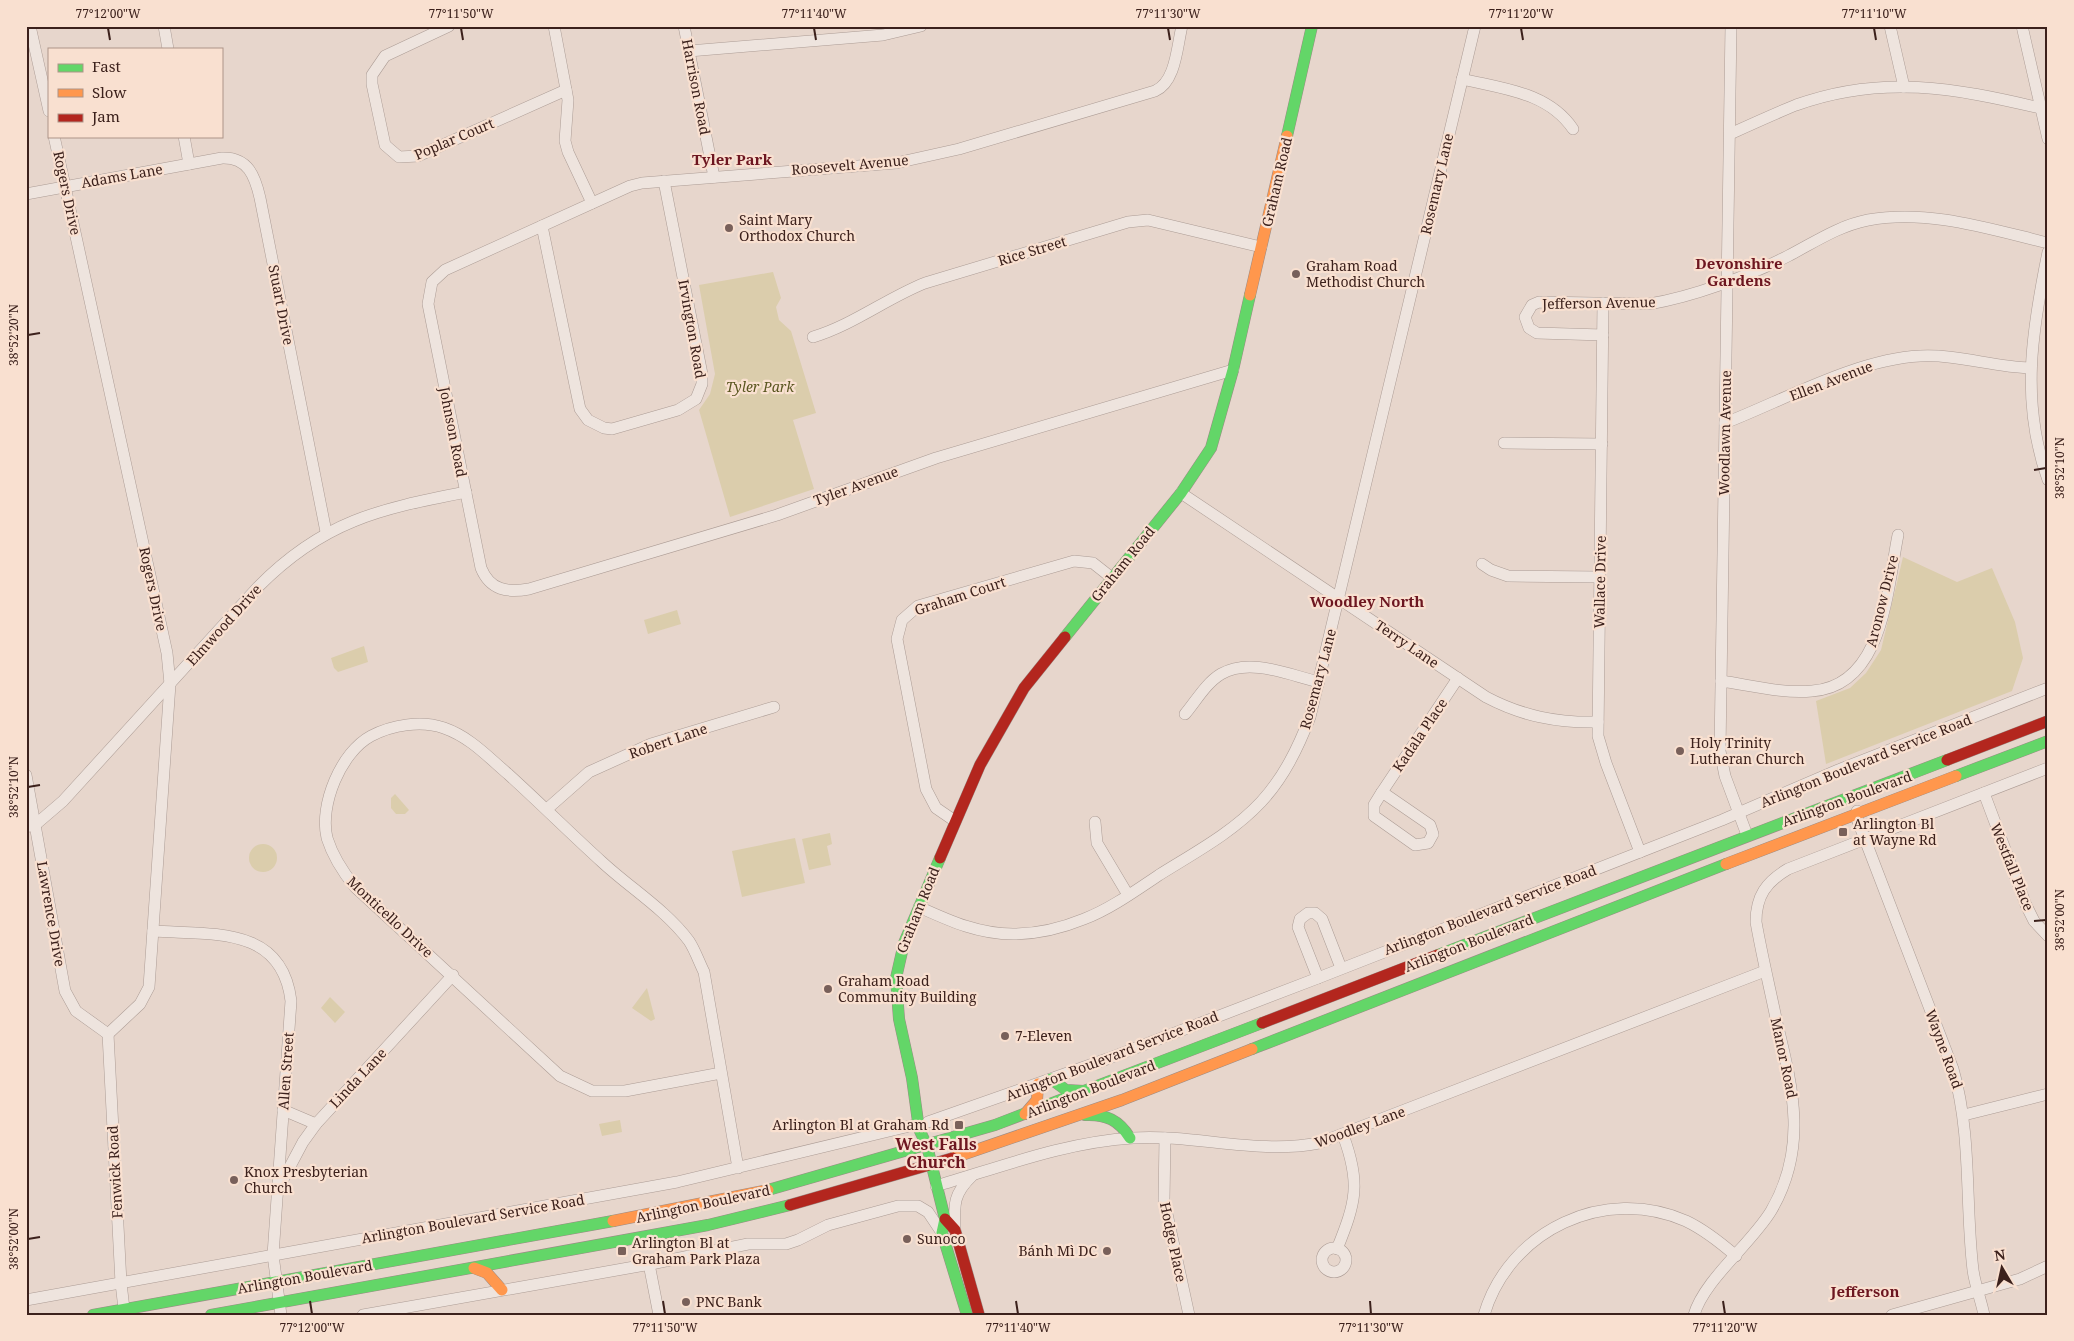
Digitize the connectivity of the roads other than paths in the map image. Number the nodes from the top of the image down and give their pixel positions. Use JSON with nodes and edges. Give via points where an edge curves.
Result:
{"nodes":[{"id":1,"x":30,"y":26,"type":"edge"},
{"id":2,"x":164,"y":26,"type":"edge"},
{"id":3,"x":449,"y":26,"type":"edge"},
{"id":4,"x":554,"y":26,"type":"edge"},
{"id":5,"x":684,"y":26,"type":"edge"},
{"id":6,"x":921,"y":26,"type":"edge"},
{"id":7,"x":1182,"y":26,"type":"edge"},
{"id":8,"x":1312,"y":26,"type":"edge"},
{"id":9,"x":1475,"y":26,"type":"edge"},
{"id":10,"x":1731,"y":26,"type":"edge"},
{"id":11,"x":1890,"y":26,"type":"edge"},
{"id":12,"x":2022,"y":26,"type":"edge"},
{"id":13,"x":168,"y":48,"type":"edge"},
{"id":14,"x":689,"y":51,"type":"junction"},
{"id":15,"x":1462,"y":79,"type":"junction"},
{"id":16,"x":1904,"y":86,"type":"junction"},
{"id":17,"x":566,"y":90,"type":"junction"},
{"id":18,"x":48,"y":107,"type":"edge"},
{"id":19,"x":2044,"y":108,"type":"edge"},
{"id":20,"x":1573,"y":129,"type":"dead end"},
{"id":21,"x":1730,"y":134,"type":"junction"},
{"id":22,"x":54,"y":138,"type":"edge"},
{"id":23,"x":184,"y":138,"type":"edge"},
{"id":24,"x":2048,"y":139,"type":"edge"},
{"id":25,"x":189,"y":164,"type":"junction"},
{"id":26,"x":714,"y":177,"type":"junction"},
{"id":27,"x":664,"y":181,"type":"junction"},
{"id":28,"x":65,"y":186,"type":"junction"},
{"id":29,"x":26,"y":194,"type":"edge"},
{"id":30,"x":592,"y":203,"type":"junction"},
{"id":31,"x":542,"y":226,"type":"junction"},
{"id":32,"x":2048,"y":243,"type":"edge"},
{"id":33,"x":1261,"y":247,"type":"junction"},
{"id":34,"x":2048,"y":252,"type":"edge"},
{"id":35,"x":1727,"y":280,"type":"junction"},
{"id":36,"x":430,"y":288,"type":"joint"},
{"id":37,"x":1603,"y":304,"type":"junction"},
{"id":38,"x":1603,"y":334,"type":"junction"},
{"id":39,"x":813,"y":337,"type":"dead end"},
{"id":40,"x":2030,"y":368,"type":"junction"},
{"id":41,"x":1233,"y":370,"type":"junction"},
{"id":42,"x":1725,"y":423,"type":"junction"},
{"id":43,"x":1504,"y":443,"type":"dead end"},
{"id":44,"x":1602,"y":444,"type":"junction"},
{"id":45,"x":2048,"y":480,"type":"edge"},
{"id":46,"x":466,"y":492,"type":"junction"},
{"id":47,"x":1181,"y":493,"type":"junction"},
{"id":48,"x":326,"y":532,"type":"junction"},
{"id":49,"x":1898,"y":535,"type":"dead end"},
{"id":50,"x":1482,"y":564,"type":"dead end"},
{"id":51,"x":484,"y":575,"type":"joint"},
{"id":52,"x":1599,"y":577,"type":"junction"},
{"id":53,"x":1112,"y":578,"type":"junction"},
{"id":54,"x":1339,"y":599,"type":"junction"},
{"id":55,"x":1458,"y":678,"type":"junction"},
{"id":56,"x":1722,"y":681,"type":"junction"},
{"id":57,"x":1319,"y":682,"type":"junction"},
{"id":58,"x":170,"y":684,"type":"junction"},
{"id":59,"x":2048,"y":688,"type":"edge"},
{"id":60,"x":774,"y":707,"type":"dead end"},
{"id":61,"x":1185,"y":714,"type":"dead end"},
{"id":62,"x":2048,"y":721,"type":"edge"},
{"id":63,"x":1598,"y":722,"type":"junction"},
{"id":64,"x":2048,"y":741,"type":"edge"},
{"id":65,"x":2048,"y":768,"type":"edge"},
{"id":66,"x":26,"y":775,"type":"edge"},
{"id":67,"x":1382,"y":792,"type":"junction"},
{"id":68,"x":1984,"y":793,"type":"junction"},
{"id":69,"x":1861,"y":795,"type":"junction"},
{"id":70,"x":547,"y":809,"type":"junction"},
{"id":71,"x":1740,"y":812,"type":"junction"},
{"id":72,"x":1856,"y":816,"type":"junction"},
{"id":73,"x":954,"y":821,"type":"junction"},
{"id":74,"x":1095,"y":822,"type":"dead end"},
{"id":75,"x":31,"y":826,"type":"edge"},
{"id":76,"x":1747,"y":835,"type":"junction"},
{"id":77,"x":1864,"y":839,"type":"junction"},
{"id":78,"x":1640,"y":852,"type":"junction"},
{"id":79,"x":1725,"y":864,"type":"junction"},
{"id":80,"x":1128,"y":895,"type":"junction"},
{"id":81,"x":919,"y":907,"type":"junction"},
{"id":82,"x":154,"y":931,"type":"junction"},
{"id":83,"x":2048,"y":936,"type":"edge"},
{"id":84,"x":1341,"y":968,"type":"junction"},
{"id":85,"x":1765,"y":970,"type":"junction"},
{"id":86,"x":453,"y":975,"type":"junction"},
{"id":87,"x":1318,"y":978,"type":"junction"},
{"id":88,"x":108,"y":1034,"type":"junction"},
{"id":89,"x":721,"y":1073,"type":"junction"},
{"id":90,"x":1051,"y":1079,"type":"junction"},
{"id":91,"x":1038,"y":1084,"type":"junction"},
{"id":92,"x":1089,"y":1090,"type":"junction"},
{"id":93,"x":2048,"y":1094,"type":"edge"},
{"id":94,"x":283,"y":1110,"type":"junction"},
{"id":95,"x":1025,"y":1114,"type":"junction"},
{"id":96,"x":1964,"y":1114,"type":"junction"},
{"id":97,"x":1076,"y":1116,"type":"junction"},
{"id":98,"x":923,"y":1123,"type":"junction"},
{"id":99,"x":316,"y":1124,"type":"junction"},
{"id":100,"x":1343,"y":1135,"type":"junction"},
{"id":101,"x":1130,"y":1138,"type":"junction"},
{"id":102,"x":1165,"y":1138,"type":"junction"},
{"id":103,"x":927,"y":1146,"type":"junction"},
{"id":104,"x":932,"y":1166,"type":"junction"},
{"id":105,"x":738,"y":1168,"type":"junction"},
{"id":106,"x":973,"y":1175,"type":"junction"},
{"id":107,"x":936,"y":1186,"type":"junction"},
{"id":108,"x":277,"y":1190,"type":"junction"},
{"id":109,"x":945,"y":1219,"type":"junction"},
{"id":110,"x":955,"y":1230,"type":"junction"},
{"id":111,"x":942,"y":1233,"type":"junction"},
{"id":112,"x":1337,"y":1249,"type":"dead end"},
{"id":113,"x":274,"y":1255,"type":"junction"},
{"id":114,"x":1736,"y":1256,"type":"junction"},
{"id":115,"x":517,"y":1260,"type":"junction"},
{"id":116,"x":649,"y":1264,"type":"junction"},
{"id":117,"x":2048,"y":1266,"type":"edge"},
{"id":118,"x":474,"y":1268,"type":"junction"},
{"id":119,"x":276,"y":1282,"type":"junction"},
{"id":120,"x":121,"y":1283,"type":"junction"},
{"id":121,"x":502,"y":1290,"type":"junction"},
{"id":122,"x":1978,"y":1291,"type":"junction"},
{"id":123,"x":26,"y":1300,"type":"edge"},
{"id":124,"x":279,"y":1303,"type":"junction"},
{"id":125,"x":124,"y":1309,"type":"junction"},
{"id":126,"x":391,"y":1312,"type":"edge"},
{"id":127,"x":93,"y":1315,"type":"edge"},
{"id":128,"x":211,"y":1315,"type":"edge"},
{"id":129,"x":281,"y":1315,"type":"edge"},
{"id":130,"x":363,"y":1315,"type":"edge"},
{"id":131,"x":659,"y":1315,"type":"edge"},
{"id":132,"x":967,"y":1315,"type":"edge"},
{"id":133,"x":979,"y":1315,"type":"edge"},
{"id":134,"x":1190,"y":1315,"type":"edge"},
{"id":135,"x":1484,"y":1315,"type":"edge"},
{"id":136,"x":1694,"y":1315,"type":"edge"},
{"id":137,"x":1892,"y":1315,"type":"edge"},
{"id":138,"x":1984,"y":1315,"type":"edge"}],
"edges":[{"from":1,"to":18,"type":"street"},
{"from":2,"to":13,"type":"street"},
{"from":3,"to":17,"type":"street","name":"Poplar Court","via":[[385,56],[376,68],[372,84],[384,142],[393,154],[406,158],[418,156]]},
{"from":4,"to":17,"type":"street"},
{"from":5,"to":14,"type":"street","name":"Harrison Road"},
{"from":6,"to":14,"type":"street","via":[[883,35]]},
{"from":7,"to":26,"type":"street","name":"Roosevelt Avenue","via":[[1172,71],[1163,86],[1155,91],[896,163]]},
{"from":8,"to":33,"type":"main road","name":"Graham Road"},
{"from":9,"to":15,"type":"street","name":"Rosemary Lane"},
{"from":10,"to":21,"type":"street","name":"Woodlawn Avenue"},
{"from":11,"to":16,"type":"street"},
{"from":12,"to":19,"type":"street"},
{"from":14,"to":26,"type":"street","name":"Harrison Road"},
{"from":15,"to":20,"type":"street","via":[[1536,98],[1558,111]]},
{"from":15,"to":54,"type":"street","name":"Rosemary Lane"},
{"from":16,"to":19,"type":"street","via":[[1954,89]]},
{"from":16,"to":21,"type":"street","via":[[1825,97]]},
{"from":17,"to":30,"type":"street","via":[[565,141]]},
{"from":19,"to":24,"type":"street"},
{"from":21,"to":35,"type":"street","name":"Woodlawn Avenue"},
{"from":22,"to":28,"type":"street","name":"Rogers Drive"},
{"from":23,"to":25,"type":"street"},
{"from":25,"to":28,"type":"street","name":"Adams Lane"},
{"from":25,"to":48,"type":"street","name":"Stuart Drive","via":[[228,158],[246,165],[256,180]]},
{"from":26,"to":27,"type":"street","name":"Roosevelt Avenue"},
{"from":27,"to":30,"type":"street","name":"Roosevelt Avenue","via":[[630,186]]},
{"from":27,"to":31,"type":"street","name":"Irvington Road","via":[[702,374],[696,399],[678,410],[612,429],[596,425],[583,415]]},
{"from":28,"to":29,"type":"street","name":"Adams Lane"},
{"from":28,"to":58,"type":"street","name":"Rogers Drive","via":[[167,653]]},
{"from":30,"to":31,"type":"street","name":"Roosevelt Avenue"},
{"from":31,"to":36,"type":"street","name":"Roosevelt Avenue","via":[[445,270]]},
{"from":32,"to":35,"type":"street","name":"Jefferson Avenue","via":[[1950,221],[1892,217],[1868,220],[1832,231],[1781,259]]},
{"from":33,"to":39,"type":"street","name":"Rice Street","via":[[1148,220],[1128,222],[926,283]]},
{"from":33,"to":41,"type":"main road","name":"Graham Road"},
{"from":34,"to":40,"type":"street","via":[[2032,330]]},
{"from":35,"to":37,"type":"street","name":"Jefferson Avenue","via":[[1666,301]]},
{"from":35,"to":42,"type":"street","name":"Woodlawn Avenue"},
{"from":36,"to":46,"type":"street","name":"Johnson Road","via":[[428,304]]},
{"from":37,"to":38,"type":"street","name":"Wallace Drive"},
{"from":37,"to":38,"type":"street","name":"Jefferson Avenue","via":[[1539,302],[1532,305],[1525,317],[1530,328],[1537,332]]},
{"from":38,"to":44,"type":"street","name":"Wallace Drive"},
{"from":40,"to":42,"type":"street","name":"Ellen Avenue","via":[[1938,356],[1898,358],[1861,367]]},
{"from":40,"to":45,"type":"street","via":[[2033,421]]},
{"from":41,"to":47,"type":"main road","name":"Graham Road","via":[[1211,448]]},
{"from":41,"to":51,"type":"street","name":"Tyler Avenue","via":[[936,458],[777,515],[529,589],[500,589]]},
{"from":42,"to":56,"type":"street","name":"Woodlawn Avenue"},
{"from":43,"to":44,"type":"street"},
{"from":44,"to":52,"type":"street","name":"Wallace Drive"},
{"from":46,"to":48,"type":"street","name":"Elmwood Drive","via":[[378,510]]},
{"from":46,"to":51,"type":"street","name":"Johnson Road"},
{"from":47,"to":53,"type":"main road","name":"Graham Road"},
{"from":47,"to":54,"type":"street","name":"Terry Lane"},
{"from":48,"to":58,"type":"street","name":"Elmwood Drive","via":[[274,570]]},
{"from":49,"to":56,"type":"street","name":"Aronow Drive","via":[[1877,636],[1866,659],[1850,676],[1830,688],[1811,692]]},
{"from":50,"to":52,"type":"street","via":[[1508,576]]},
{"from":52,"to":63,"type":"street","name":"Wallace Drive"},
{"from":53,"to":73,"type":"main road","name":"Graham Road","via":[[1024,688],[980,765]]},
{"from":53,"to":73,"type":"street","name":"Graham Court","via":[[1093,562],[1074,561],[918,606],[897,617],[897,639],[926,789],[936,808]]},
{"from":54,"to":55,"type":"street","name":"Terry Lane"},
{"from":54,"to":57,"type":"street","name":"Rosemary Lane"},
{"from":55,"to":63,"type":"street","name":"Terry Lane","via":[[1486,697],[1538,718]]},
{"from":55,"to":67,"type":"street","name":"Kadala Place"},
{"from":56,"to":71,"type":"street","name":"Woodlawn Avenue","via":[[1721,763]]},
{"from":57,"to":61,"type":"street","via":[[1261,668],[1240,668],[1220,675]]},
{"from":57,"to":80,"type":"street","name":"Rosemary Lane","via":[[1310,717],[1293,758],[1261,802],[1228,831]]},
{"from":58,"to":75,"type":"street","name":"Elmwood Drive","via":[[63,801]]},
{"from":58,"to":82,"type":"street","name":"Rogers Drive"},
{"from":59,"to":71,"type":"street","name":"Arlington Boulevard Service Road"},
{"from":60,"to":70,"type":"street","name":"Robert Lane","via":[[651,744],[589,772]]},
{"from":62,"to":69,"type":"main road","name":"Arlington Boulevard"},
{"from":63,"to":78,"type":"street","name":"Wallace Drive","via":[[1601,750]]},
{"from":64,"to":72,"type":"main road","name":"Arlington Boulevard"},
{"from":65,"to":68,"type":"street"},
{"from":66,"to":75,"type":"street","name":"Lawrence Drive"},
{"from":67,"to":67,"type":"street","name":"Kadala Place","via":[[1430,825],[1433,834],[1428,843],[1415,845],[1374,816],[1374,806]]},
{"from":68,"to":77,"type":"street"},
{"from":68,"to":83,"type":"street","name":"Westfall Place","via":[[2026,905],[2034,921]]},
{"from":69,"to":72,"type":"street"},
{"from":69,"to":76,"type":"main road","name":"Arlington Boulevard"},
{"from":70,"to":86,"type":"street","name":"Monticello Drive","via":[[468,739],[443,728],[407,724],[370,736],[350,755],[331,788],[325,812],[327,837],[338,866],[355,887]]},
{"from":70,"to":89,"type":"street","name":"Monticello Drive","via":[[602,863],[672,922],[689,942],[704,972]]},
{"from":71,"to":76,"type":"street","name":"Woodlawn Avenue"},
{"from":71,"to":78,"type":"street","name":"Arlington Boulevard Service Road"},
{"from":72,"to":77,"type":"street","name":"Wayne Road"},
{"from":72,"to":79,"type":"main road","name":"Arlington Boulevard"},
{"from":73,"to":81,"type":"main road","name":"Graham Road"},
{"from":74,"to":80,"type":"street","via":[[1097,843]]},
{"from":75,"to":88,"type":"street","name":"Lawrence Drive","via":[[67,998],[76,1011]]},
{"from":76,"to":79,"type":"main road","via":[[1745,847]]},
{"from":76,"to":92,"type":"main road","name":"Arlington Boulevard"},
{"from":77,"to":85,"type":"street","name":"Manor Road","via":[[1788,870],[1768,884],[1756,910]]},
{"from":77,"to":96,"type":"street","name":"Wayne Road","via":[[1953,1069]]},
{"from":78,"to":84,"type":"street","name":"Arlington Boulevard Service Road"},
{"from":79,"to":97,"type":"main road","name":"Arlington Boulevard"},
{"from":80,"to":81,"type":"street","name":"Rosemary Lane","via":[[1082,920],[1014,934],[972,929]]},
{"from":81,"to":98,"type":"main road","name":"Graham Road","via":[[904,943],[896,978],[899,1019]]},
{"from":82,"to":88,"type":"street","name":"Rogers Drive","via":[[149,987],[136,1008]]},
{"from":82,"to":94,"type":"street","name":"Allen Street","via":[[243,938],[264,949],[282,968],[291,1001]]},
{"from":84,"to":87,"type":"street","name":"Arlington Boulevard Service Road"},
{"from":84,"to":87,"type":"street","via":[[1322,919],[1315,913],[1308,913],[1300,919],[1298,927]]},
{"from":85,"to":100,"type":"street","name":"Woodley Lane"},
{"from":85,"to":114,"type":"street","name":"Manor Road","via":[[1794,1099],[1793,1152],[1771,1211]]},
{"from":86,"to":89,"type":"street","name":"Monticello Drive","via":[[560,1076],[592,1091],[625,1092]]},
{"from":86,"to":99,"type":"street","name":"Linda Lane"},
{"from":87,"to":90,"type":"street","name":"Arlington Boulevard Service Road"},
{"from":88,"to":120,"type":"street","name":"Fenwick Road"},
{"from":89,"to":105,"type":"street","name":"Monticello Drive"},
{"from":90,"to":91,"type":"street","name":"Arlington Boulevard Service Road"},
{"from":90,"to":92,"type":"main road","via":[[1064,1091]]},
{"from":91,"to":95,"type":"main road","via":[[1037,1100]]},
{"from":91,"to":98,"type":"street","name":"Arlington Boulevard Service Road"},
{"from":92,"to":95,"type":"main road","name":"Arlington Boulevard"},
{"from":93,"to":96,"type":"street"},
{"from":94,"to":99,"type":"street"},
{"from":94,"to":108,"type":"street","name":"Allen Street"},
{"from":95,"to":103,"type":"main road","name":"Arlington Boulevard"},
{"from":96,"to":122,"type":"street","name":"Wayne Road","via":[[1971,1250]]},
{"from":97,"to":101,"type":"main road","via":[[1107,1116],[1119,1123]]},
{"from":97,"to":104,"type":"main road","name":"Arlington Boulevard"},
{"from":98,"to":103,"type":"main road","name":"Graham Road"},
{"from":98,"to":105,"type":"street","name":"Arlington Boulevard Service Road"},
{"from":99,"to":108,"type":"street","name":"Linda Lane"},
{"from":100,"to":102,"type":"street","name":"Woodley Lane","via":[[1319,1143],[1282,1148]]},
{"from":100,"to":112,"type":"street","via":[[1356,1187],[1352,1210]]},
{"from":101,"to":102,"type":"street","name":"Woodley Lane"},
{"from":101,"to":106,"type":"street","name":"Woodley Lane","via":[[1078,1145]]},
{"from":102,"to":134,"type":"street","name":"Hodge Place","via":[[1164,1200]]},
{"from":103,"to":104,"type":"main road","name":"Graham Road"},
{"from":103,"to":119,"type":"main road","name":"Arlington Boulevard","via":[[795,1184],[696,1206]]},
{"from":104,"to":107,"type":"main road","name":"Graham Road"},
{"from":104,"to":115,"type":"main road","name":"Arlington Boulevard","via":[[778,1209]]},
{"from":105,"to":113,"type":"street","name":"Arlington Boulevard Service Road"},
{"from":106,"to":107,"type":"street","name":"Woodley Lane"},
{"from":106,"to":110,"type":"street","via":[[960,1187],[954,1204]]},
{"from":107,"to":109,"type":"main road","name":"Graham Road"},
{"from":108,"to":113,"type":"street","name":"Allen Street"},
{"from":109,"to":110,"type":"main road"},
{"from":109,"to":111,"type":"main road","name":"Graham Road"},
{"from":110,"to":133,"type":"main road"},
{"from":111,"to":116,"type":"street","via":[[928,1212],[918,1206],[908,1206],[828,1225],[786,1244],[748,1244]]},
{"from":111,"to":132,"type":"main road","name":"Graham Road"},
{"from":113,"to":119,"type":"street","name":"Allen Street"},
{"from":113,"to":120,"type":"street","name":"Arlington Boulevard Service Road"},
{"from":114,"to":135,"type":"street","via":[[1700,1229],[1669,1215],[1626,1208],[1585,1214],[1540,1235],[1520,1252],[1499,1280]]},
{"from":114,"to":136,"type":"street","name":"Manor Road","via":[[1701,1298]]},
{"from":115,"to":118,"type":"main road","name":"Arlington Boulevard"},
{"from":115,"to":121,"type":"main road","via":[[505,1275]]},
{"from":116,"to":121,"type":"street"},
{"from":116,"to":131,"type":"street"},
{"from":117,"to":122,"type":"street","via":[[2020,1279]]},
{"from":118,"to":121,"type":"main road","via":[[487,1273]]},
{"from":118,"to":124,"type":"main road","name":"Arlington Boulevard"},
{"from":119,"to":124,"type":"street","name":"Allen Street"},
{"from":119,"to":125,"type":"main road","name":"Arlington Boulevard"},
{"from":120,"to":123,"type":"street","name":"Arlington Boulevard Service Road"},
{"from":120,"to":125,"type":"street","name":"Fenwick Road"},
{"from":121,"to":126,"type":"street"},
{"from":122,"to":137,"type":"street"},
{"from":122,"to":138,"type":"street","name":"Wayne Road"},
{"from":124,"to":128,"type":"main road","name":"Arlington Boulevard"},
{"from":124,"to":129,"type":"street","name":"Allen Street"},
{"from":125,"to":127,"type":"main road","name":"Arlington Boulevard"},
{"from":126,"to":130,"type":"street"}]}
